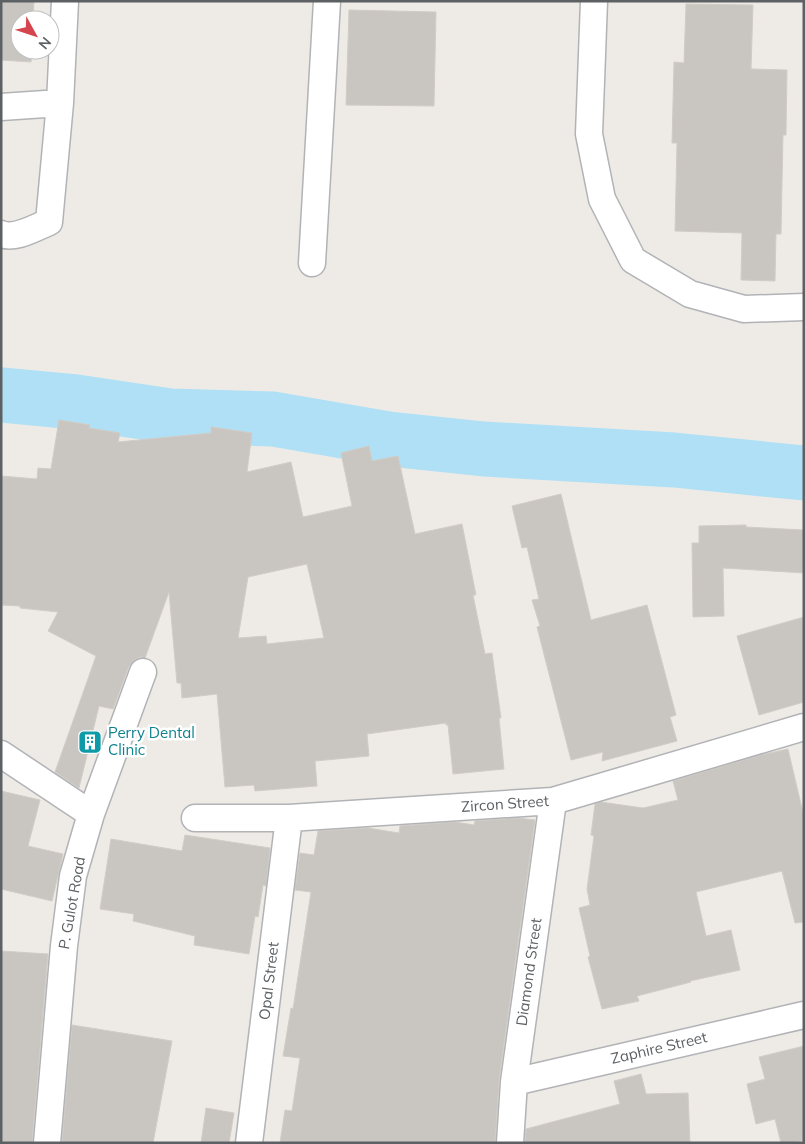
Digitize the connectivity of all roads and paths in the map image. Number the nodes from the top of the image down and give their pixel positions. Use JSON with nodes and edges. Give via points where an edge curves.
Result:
{"nodes":[{"id":1,"x":65,"y":1,"type":"edge"},
{"id":2,"x":327,"y":1,"type":"edge"},
{"id":3,"x":594,"y":1,"type":"edge"},
{"id":4,"x":60,"y":103,"type":"junction"},
{"id":5,"x":1,"y":107,"type":"edge"},
{"id":6,"x":1,"y":234,"type":"edge"},
{"id":7,"x":312,"y":262,"type":"dead end"},
{"id":8,"x":804,"y":308,"type":"edge"},
{"id":9,"x":143,"y":672,"type":"dead end"},
{"id":10,"x":804,"y":727,"type":"edge"},
{"id":11,"x":1,"y":754,"type":"edge"},
{"id":12,"x":553,"y":802,"type":"junction"},
{"id":13,"x":92,"y":814,"type":"junction"},
{"id":14,"x":195,"y":818,"type":"dead end"},
{"id":15,"x":288,"y":818,"type":"junction"},
{"id":16,"x":804,"y":1015,"type":"edge"},
{"id":17,"x":514,"y":1082,"type":"junction"},
{"id":18,"x":47,"y":1143,"type":"edge"},
{"id":19,"x":249,"y":1143,"type":"edge"},
{"id":20,"x":510,"y":1143,"type":"edge"}],
"edges":[{"from":1,"to":4,"type":"street"},
{"from":2,"to":7,"type":"street"},
{"from":3,"to":8,"type":"street","via":[[589,134],[602,199],[633,260],[690,294],[744,308]]},
{"from":4,"to":5,"type":"street"},
{"from":4,"to":6,"type":"street","via":[[49,222],[19,234]]},
{"from":9,"to":13,"type":"street","name":"P. Gulot Road"},
{"from":10,"to":12,"type":"street","name":"Zircon Street"},
{"from":11,"to":13,"type":"street"},
{"from":12,"to":15,"type":"street","name":"Zircon Street"},
{"from":12,"to":17,"type":"street","name":"Diamond Street"},
{"from":13,"to":18,"type":"street","name":"P. Gulot Road","via":[[73,876]]},
{"from":14,"to":15,"type":"street","name":"Zircon Street"},
{"from":15,"to":19,"type":"street","name":"Opal Street"},
{"from":16,"to":17,"type":"street","name":"Zaphire Street"},
{"from":17,"to":20,"type":"street","name":"Diamond Street"}]}
